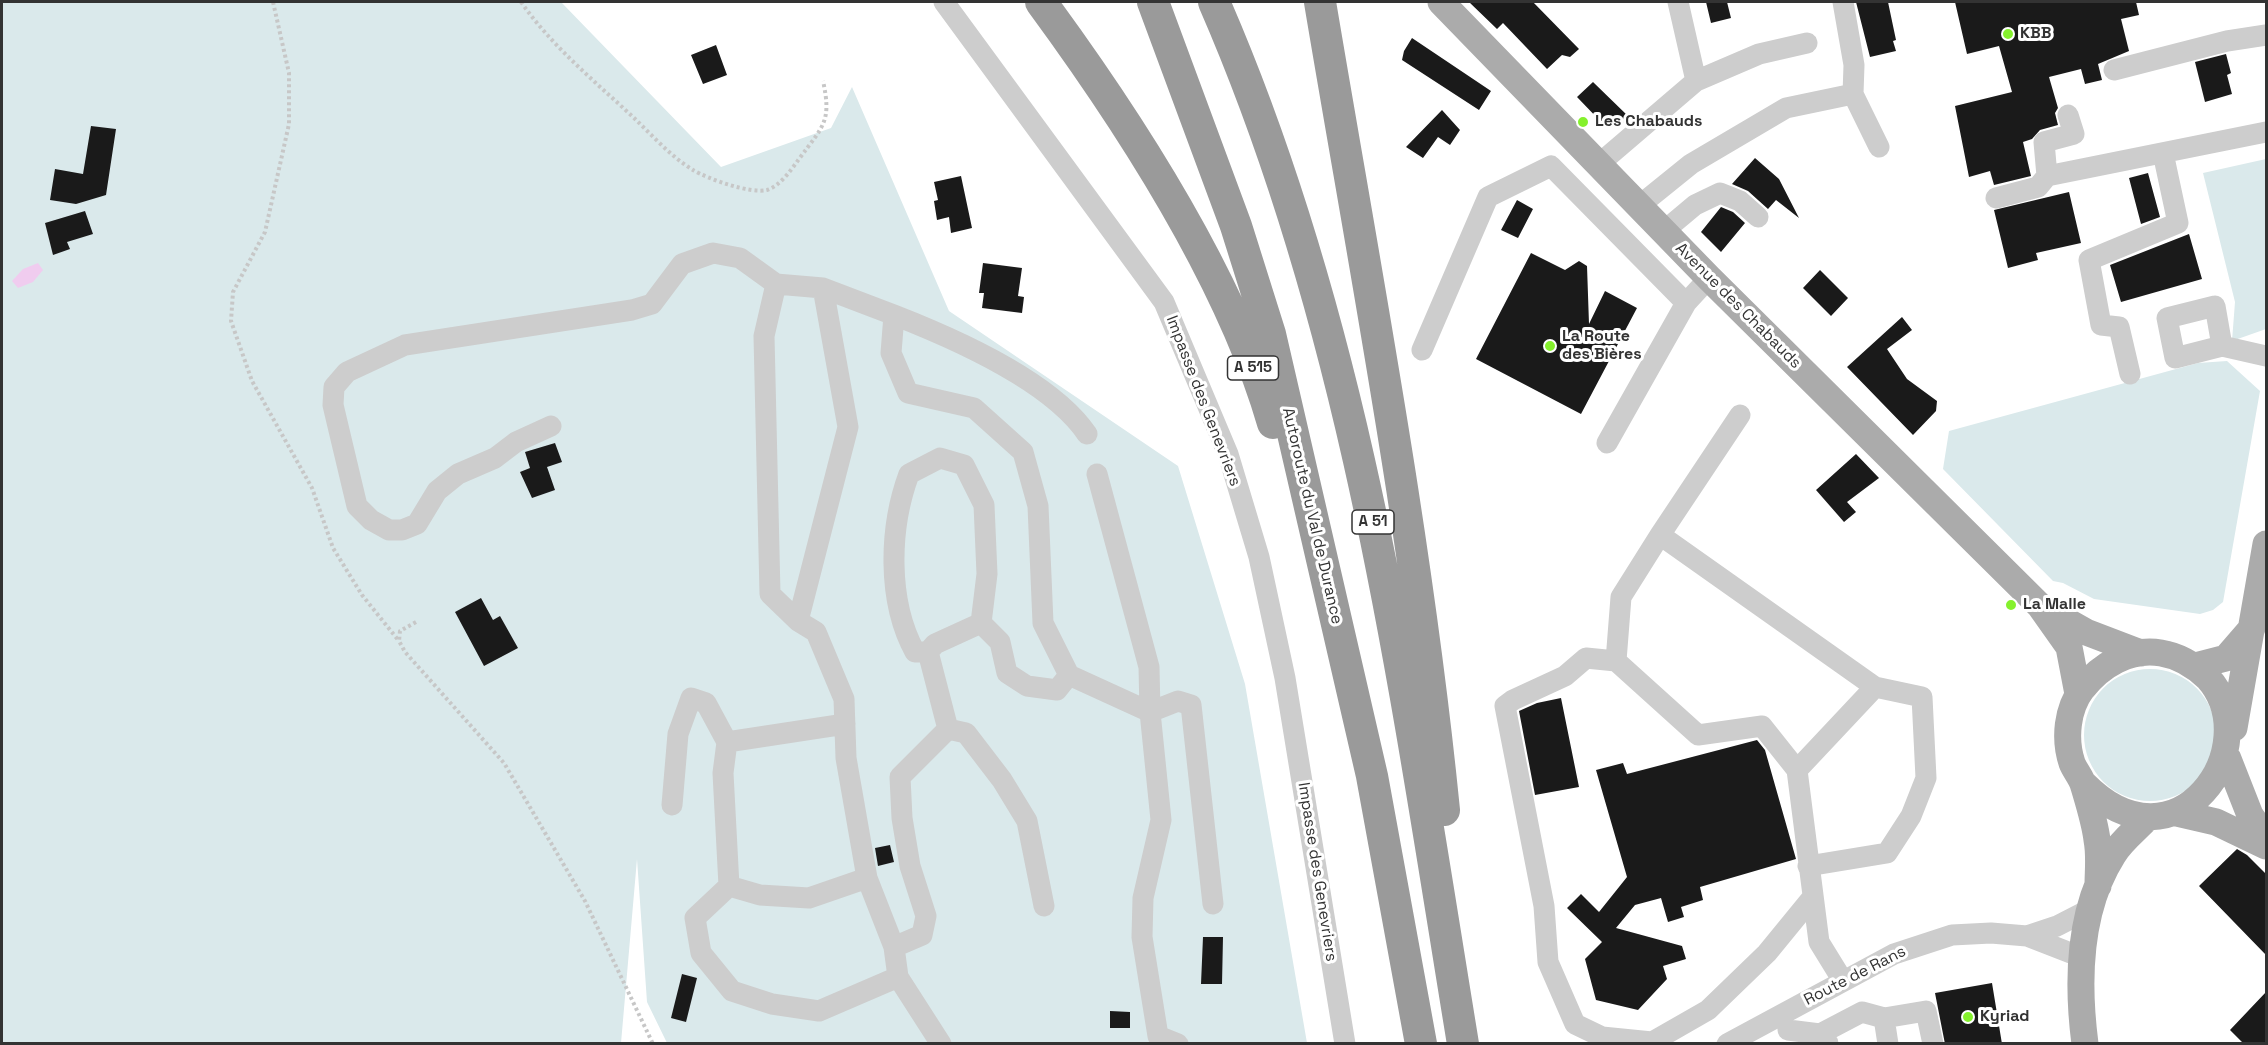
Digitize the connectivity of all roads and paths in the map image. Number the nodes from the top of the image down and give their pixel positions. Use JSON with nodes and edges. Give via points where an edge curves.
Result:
{"nodes":[{"id":1,"x":273,"y":2,"type":"edge"},
{"id":2,"x":521,"y":2,"type":"edge"},
{"id":3,"x":944,"y":2,"type":"edge"},
{"id":4,"x":1041,"y":2,"type":"edge"},
{"id":5,"x":1153,"y":2,"type":"edge"},
{"id":6,"x":1214,"y":2,"type":"edge"},
{"id":7,"x":1320,"y":2,"type":"edge"},
{"id":8,"x":1442,"y":2,"type":"edge"},
{"id":9,"x":1678,"y":2,"type":"edge"},
{"id":10,"x":1843,"y":2,"type":"edge"},
{"id":11,"x":2266,"y":35,"type":"edge"},
{"id":12,"x":1807,"y":43,"type":"dead end"},
{"id":13,"x":2114,"y":70,"type":"dead end"},
{"id":14,"x":823,"y":81,"type":"dead end"},
{"id":15,"x":1696,"y":81,"type":"junction"},
{"id":16,"x":1852,"y":94,"type":"junction"},
{"id":17,"x":2068,"y":115,"type":"dead end"},
{"id":18,"x":2266,"y":132,"type":"edge"},
{"id":19,"x":1879,"y":147,"type":"dead end"},
{"id":20,"x":2163,"y":153,"type":"junction"},
{"id":21,"x":1599,"y":164,"type":"junction"},
{"id":22,"x":2047,"y":176,"type":"junction"},
{"id":23,"x":1996,"y":198,"type":"dead end"},
{"id":24,"x":1639,"y":206,"type":"junction"},
{"id":25,"x":1758,"y":217,"type":"dead end"},
{"id":26,"x":1664,"y":231,"type":"junction"},
{"id":27,"x":1709,"y":278,"type":"junction"},
{"id":28,"x":776,"y":284,"type":"junction"},
{"id":29,"x":823,"y":288,"type":"junction"},
{"id":30,"x":1686,"y":303,"type":"junction"},
{"id":31,"x":894,"y":315,"type":"junction"},
{"id":32,"x":2222,"y":346,"type":"dead end"},
{"id":33,"x":1422,"y":350,"type":"dead end"},
{"id":34,"x":2266,"y":356,"type":"edge"},
{"id":35,"x":2130,"y":374,"type":"dead end"},
{"id":36,"x":1740,"y":415,"type":"dead end"},
{"id":37,"x":551,"y":426,"type":"dead end"},
{"id":38,"x":1087,"y":434,"type":"dead end"},
{"id":39,"x":1607,"y":443,"type":"dead end"},
{"id":40,"x":1097,"y":474,"type":"dead end"},
{"id":41,"x":1660,"y":535,"type":"junction"},
{"id":42,"x":2266,"y":544,"type":"edge"},
{"id":43,"x":2040,"y":606,"type":"junction"},
{"id":44,"x":798,"y":621,"type":"junction"},
{"id":45,"x":416,"y":622,"type":"dead end"},
{"id":46,"x":981,"y":622,"type":"junction"},
{"id":47,"x":2253,"y":627,"type":"junction"},
{"id":48,"x":399,"y":641,"type":"junction"},
{"id":49,"x":928,"y":652,"type":"junction"},
{"id":50,"x":2141,"y":653,"type":"junction"},
{"id":51,"x":1616,"y":661,"type":"junction"},
{"id":52,"x":2195,"y":666,"type":"junction"},
{"id":53,"x":1069,"y":675,"type":"junction"},
{"id":54,"x":1875,"y":687,"type":"junction"},
{"id":55,"x":2078,"y":694,"type":"junction"},
{"id":56,"x":1150,"y":712,"type":"junction"},
{"id":57,"x":845,"y":724,"type":"junction"},
{"id":58,"x":948,"y":729,"type":"junction"},
{"id":59,"x":727,"y":742,"type":"junction"},
{"id":60,"x":2230,"y":748,"type":"junction"},
{"id":61,"x":1797,"y":770,"type":"junction"},
{"id":62,"x":1372,"y":776,"type":"junction"},
{"id":63,"x":2084,"y":784,"type":"junction"},
{"id":64,"x":672,"y":805,"type":"dead end"},
{"id":65,"x":2177,"y":813,"type":"junction"},
{"id":66,"x":2147,"y":818,"type":"junction"},
{"id":67,"x":2266,"y":838,"type":"edge"},
{"id":68,"x":2266,"y":846,"type":"edge"},
{"id":69,"x":1808,"y":866,"type":"junction"},
{"id":70,"x":867,"y":878,"type":"junction"},
{"id":71,"x":729,"y":886,"type":"junction"},
{"id":72,"x":2095,"y":897,"type":"junction"},
{"id":73,"x":1812,"y":898,"type":"junction"},
{"id":74,"x":1213,"y":904,"type":"dead end"},
{"id":75,"x":1044,"y":906,"type":"dead end"},
{"id":76,"x":2027,"y":936,"type":"junction"},
{"id":77,"x":894,"y":947,"type":"junction"},
{"id":78,"x":2081,"y":957,"type":"junction"},
{"id":79,"x":898,"y":978,"type":"junction"},
{"id":80,"x":1843,"y":981,"type":"junction"},
{"id":81,"x":1884,"y":1018,"type":"junction"},
{"id":82,"x":1788,"y":1028,"type":"edge"},
{"id":83,"x":1824,"y":1039,"type":"edge"},
{"id":84,"x":1151,"y":1040,"type":"edge"},
{"id":85,"x":653,"y":1044,"type":"edge"},
{"id":86,"x":941,"y":1044,"type":"edge"},
{"id":87,"x":1178,"y":1044,"type":"edge"},
{"id":88,"x":1345,"y":1044,"type":"edge"},
{"id":89,"x":1421,"y":1044,"type":"edge"},
{"id":90,"x":1463,"y":1044,"type":"edge"},
{"id":91,"x":1468,"y":1044,"type":"edge"},
{"id":92,"x":1727,"y":1044,"type":"edge"},
{"id":93,"x":1888,"y":1044,"type":"edge"},
{"id":94,"x":1933,"y":1044,"type":"edge"},
{"id":95,"x":2085,"y":1044,"type":"edge"}],
"edges":[{"from":1,"to":48,"type":"path","via":[[289,73],[289,124],[265,232],[233,292],[231,321],[252,381],[312,488],[333,548],[362,595]]},
{"from":2,"to":14,"type":"path","via":[[572,60],[693,171],[732,185],[757,191],[769,189],[785,177],[827,117]]},
{"from":3,"to":88,"type":"street","name":"Impasse des Genevriers","via":[[1164,303],[1228,454],[1259,557],[1285,678]]},
{"from":4,"to":62,"type":"highway","number":"A 515","via":[[1116,109],[1180,215],[1237,324],[1271,414]]},
{"from":5,"to":62,"type":"highway","name":"Autoroute du Val de Durance","via":[[1236,226],[1270,334]]},
{"from":6,"to":90,"type":"highway","number":"A 51","via":[[1276,161],[1321,304],[1356,439],[1394,624]]},
{"from":7,"to":91,"type":"highway","via":[[1388,406],[1436,725]]},
{"from":8,"to":21,"type":"main road","name":"Avenue des Chabauds"},
{"from":9,"to":15,"type":"street"},
{"from":10,"to":16,"type":"street","via":[[1854,65]]},
{"from":11,"to":13,"type":"street"},
{"from":12,"to":15,"type":"street","via":[[1759,54]]},
{"from":15,"to":21,"type":"street"},
{"from":16,"to":19,"type":"street"},
{"from":16,"to":24,"type":"street","via":[[1786,108],[1691,164]]},
{"from":17,"to":22,"type":"street","via":[[2074,134],[2044,142]]},
{"from":18,"to":20,"type":"street"},
{"from":20,"to":22,"type":"street"},
{"from":20,"to":35,"type":"street","via":[[2178,223],[2089,260],[2101,325],[2119,327]]},
{"from":21,"to":24,"type":"main road","name":"Avenue des Chabauds"},
{"from":22,"to":23,"type":"street","via":[[2038,187]]},
{"from":24,"to":26,"type":"main road","name":"Avenue des Chabauds"},
{"from":25,"to":26,"type":"street","via":[[1740,201],[1720,193],[1695,205]]},
{"from":26,"to":27,"type":"main road","name":"Avenue des Chabauds"},
{"from":27,"to":30,"type":"street"},
{"from":27,"to":43,"type":"main road","name":"Avenue des Chabauds"},
{"from":28,"to":29,"type":"street"},
{"from":28,"to":37,"type":"street","via":[[740,258],[713,253],[682,264],[652,304],[405,345],[347,372],[334,387],[333,405],[357,506],[389,530],[417,524],[437,491],[458,474]]},
{"from":28,"to":44,"type":"street","via":[[764,336],[770,594]]},
{"from":29,"to":31,"type":"street"},
{"from":29,"to":44,"type":"street","via":[[848,427]]},
{"from":30,"to":33,"type":"street","via":[[1551,166],[1488,197]]},
{"from":30,"to":39,"type":"street"},
{"from":31,"to":38,"type":"street","via":[[940,333],[1040,387],[1077,418]]},
{"from":31,"to":53,"type":"street","via":[[891,353],[908,393],[974,408],[1023,452],[1038,506],[1043,623]]},
{"from":32,"to":34,"type":"street"},
{"from":36,"to":41,"type":"street"},
{"from":40,"to":56,"type":"street","via":[[1149,667]]},
{"from":41,"to":51,"type":"street","via":[[1621,597]]},
{"from":41,"to":54,"type":"street"},
{"from":42,"to":47,"type":"main road"},
{"from":43,"to":50,"type":"main road","name":"Avenue des Chabauds","via":[[2086,632]]},
{"from":43,"to":55,"type":"main road","name":"Avenue des Chabauds","via":[[2070,647]]},
{"from":44,"to":57,"type":"street","via":[[816,632],[844,699]]},
{"from":45,"to":48,"type":"path","via":[[400,632]]},
{"from":46,"to":49,"type":"street","via":[[935,644]]},
{"from":46,"to":49,"type":"street","via":[[987,574],[984,505],[964,465],[940,458],[909,474],[898,503],[895,549],[894,572],[905,633],[915,652]]},
{"from":46,"to":53,"type":"street","via":[[1000,642],[1007,673],[1027,686],[1057,690]]},
{"from":47,"to":52,"type":"main road","via":[[2226,658]]},
{"from":47,"to":60,"type":"main road"},
{"from":48,"to":85,"type":"path","via":[[504,763],[585,901]]},
{"from":49,"to":58,"type":"street"},
{"from":50,"to":52,"type":"main road","via":[[2178,657]]},
{"from":50,"to":55,"type":"main road","via":[[2101,669]]},
{"from":51,"to":61,"type":"street","via":[[1698,735],[1762,726]]},
{"from":51,"to":73,"type":"street","via":[[1586,658],[1565,676],[1506,706],[1544,906],[1548,962],[1575,1024],[1602,1037],[1652,1042],[1708,1010],[1767,953]]},
{"from":52,"to":60,"type":"main road","via":[[2215,685],[2228,710]]},
{"from":53,"to":56,"type":"street"},
{"from":54,"to":61,"type":"street"},
{"from":54,"to":69,"type":"street","via":[[1922,698],[1926,778],[1911,816],[1887,853]]},
{"from":55,"to":63,"type":"main road","via":[[2067,740],[2072,764]]},
{"from":56,"to":74,"type":"street","via":[[1178,701],[1191,705]]},
{"from":56,"to":84,"type":"street","via":[[1161,820],[1143,898],[1142,937]]},
{"from":57,"to":59,"type":"street"},
{"from":57,"to":70,"type":"street","via":[[846,758]]},
{"from":58,"to":75,"type":"street","via":[[966,734],[1002,780],[1027,821]]},
{"from":58,"to":77,"type":"street","via":[[900,777],[908,856],[926,916],[922,935]]},
{"from":59,"to":64,"type":"street","via":[[706,703],[691,698],[678,734]]},
{"from":59,"to":71,"type":"street","via":[[723,773]]},
{"from":60,"to":65,"type":"main road","via":[[2217,782]]},
{"from":60,"to":67,"type":"main road","via":[[2250,815]]},
{"from":61,"to":69,"type":"street"},
{"from":62,"to":89,"type":"highway","name":"Autoroute du Val de Durance"},
{"from":63,"to":66,"type":"main road","via":[[2101,802],[2123,813]]},
{"from":63,"to":72,"type":"main road","via":[[2098,841]]},
{"from":65,"to":66,"type":"main road"},
{"from":65,"to":68,"type":"main road","via":[[2216,822]]},
{"from":66,"to":72,"type":"main road","via":[[2114,853]]},
{"from":69,"to":73,"type":"street"},
{"from":70,"to":71,"type":"street","via":[[809,898],[760,895]]},
{"from":70,"to":77,"type":"street"},
{"from":71,"to":79,"type":"street","via":[[695,918],[701,953],[732,991],[772,1004],[819,1011]]},
{"from":72,"to":76,"type":"street","name":"Route de Rans","via":[[2057,926]]},
{"from":72,"to":78,"type":"main road"},
{"from":73,"to":80,"type":"street","via":[[1818,942]]},
{"from":76,"to":78,"type":"street","name":"Route de Rans"},
{"from":76,"to":80,"type":"street","name":"Route de Rans","via":[[1952,935],[1894,954]]},
{"from":77,"to":79,"type":"street"},
{"from":78,"to":95,"type":"main road","via":[[2079,999]]},
{"from":79,"to":86,"type":"street"},
{"from":80,"to":82,"type":"street","name":"Route de Rans"},
{"from":81,"to":83,"type":"street","via":[[1862,1012]]},
{"from":81,"to":93,"type":"street"},
{"from":81,"to":94,"type":"street","via":[[1926,1011]]},
{"from":82,"to":83,"type":"street"},
{"from":82,"to":92,"type":"street","name":"Route de Rans"},
{"from":84,"to":87,"type":"street"}]}
